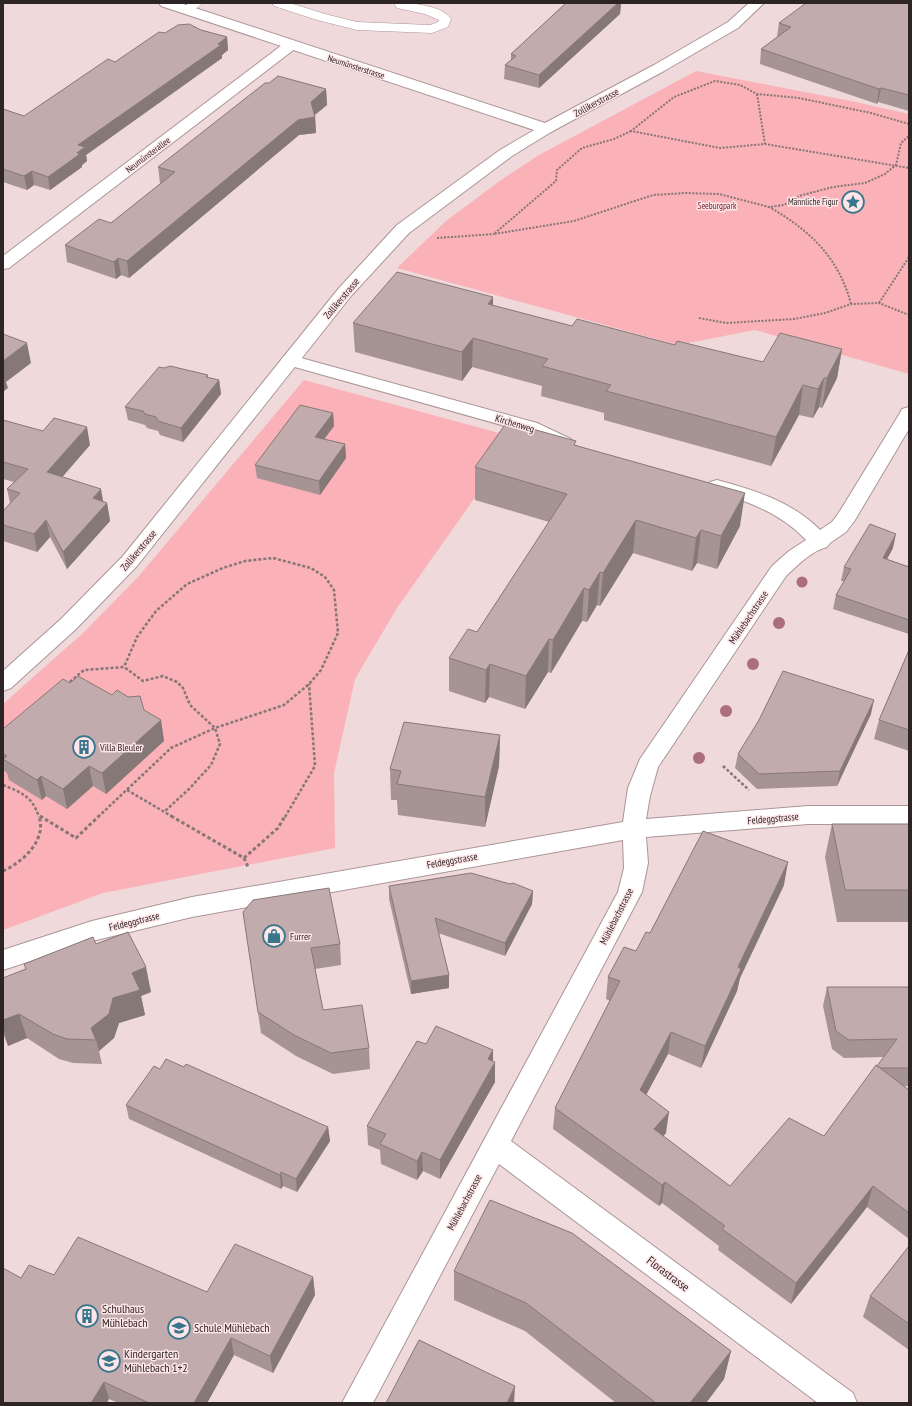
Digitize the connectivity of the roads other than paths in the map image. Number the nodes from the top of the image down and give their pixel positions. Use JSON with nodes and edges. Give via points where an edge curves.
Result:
{"nodes":[{"id":1,"x":166,"y":3,"type":"edge"},
{"id":2,"x":278,"y":3,"type":"edge"},
{"id":3,"x":757,"y":3,"type":"edge"},
{"id":4,"x":398,"y":4,"type":"edge"},
{"id":5,"x":192,"y":6,"type":"edge"},
{"id":6,"x":291,"y":46,"type":"junction"},
{"id":7,"x":546,"y":129,"type":"junction"},
{"id":8,"x":3,"y":264,"type":"edge"},
{"id":9,"x":290,"y":360,"type":"junction"},
{"id":10,"x":909,"y":413,"type":"edge"},
{"id":11,"x":580,"y":447,"type":"edge"},
{"id":12,"x":702,"y":482,"type":"edge"},
{"id":13,"x":820,"y":542,"type":"junction"},
{"id":14,"x":3,"y":683,"type":"edge"},
{"id":15,"x":909,"y":815,"type":"edge"},
{"id":16,"x":634,"y":828,"type":"junction"},
{"id":17,"x":3,"y":960,"type":"edge"},
{"id":18,"x":495,"y":1145,"type":"junction"},
{"id":19,"x":357,"y":1403,"type":"edge"},
{"id":20,"x":842,"y":1403,"type":"edge"}],
"edges":[{"from":1,"to":5,"type":"street","name":"Neumünsterstrasse"},
{"from":2,"to":4,"type":"lane","via":[[357,26],[432,29],[444,24],[445,19],[437,13]]},
{"from":3,"to":7,"type":"street","name":"Zollikerstrasse","via":[[733,25]]},
{"from":5,"to":6,"type":"street","name":"Neumünsterstrasse"},
{"from":6,"to":7,"type":"street","name":"Neumünsterstrasse"},
{"from":6,"to":8,"type":"street","name":"Neumünsterallee"},
{"from":7,"to":9,"type":"street","name":"Zollikerstrasse","via":[[506,153],[403,229],[345,292]]},
{"from":9,"to":11,"type":"street","name":"Kirchenweg","via":[[530,427]]},
{"from":9,"to":14,"type":"street","name":"Zollikerstrasse","via":[[130,561],[30,661]]},
{"from":10,"to":13,"type":"street","name":"Mühlebachstrasse","via":[[848,515],[839,527]]},
{"from":12,"to":13,"type":"street","via":[[740,492],[775,507],[803,524]]},
{"from":13,"to":16,"type":"street","name":"Mühlebachstrasse","via":[[796,556],[779,571],[667,734],[640,784]]},
{"from":15,"to":16,"type":"street","name":"Feldeggstrasse","via":[[808,815]]},
{"from":16,"to":17,"type":"street","name":"Feldeggstrasse","via":[[192,907],[92,932]]},
{"from":16,"to":18,"type":"street","name":"Mühlebachstrasse","via":[[636,859],[630,892]]},
{"from":18,"to":19,"type":"street","name":"Mühlebachstrasse"},
{"from":18,"to":20,"type":"street","name":"Florastrasse"}]}
